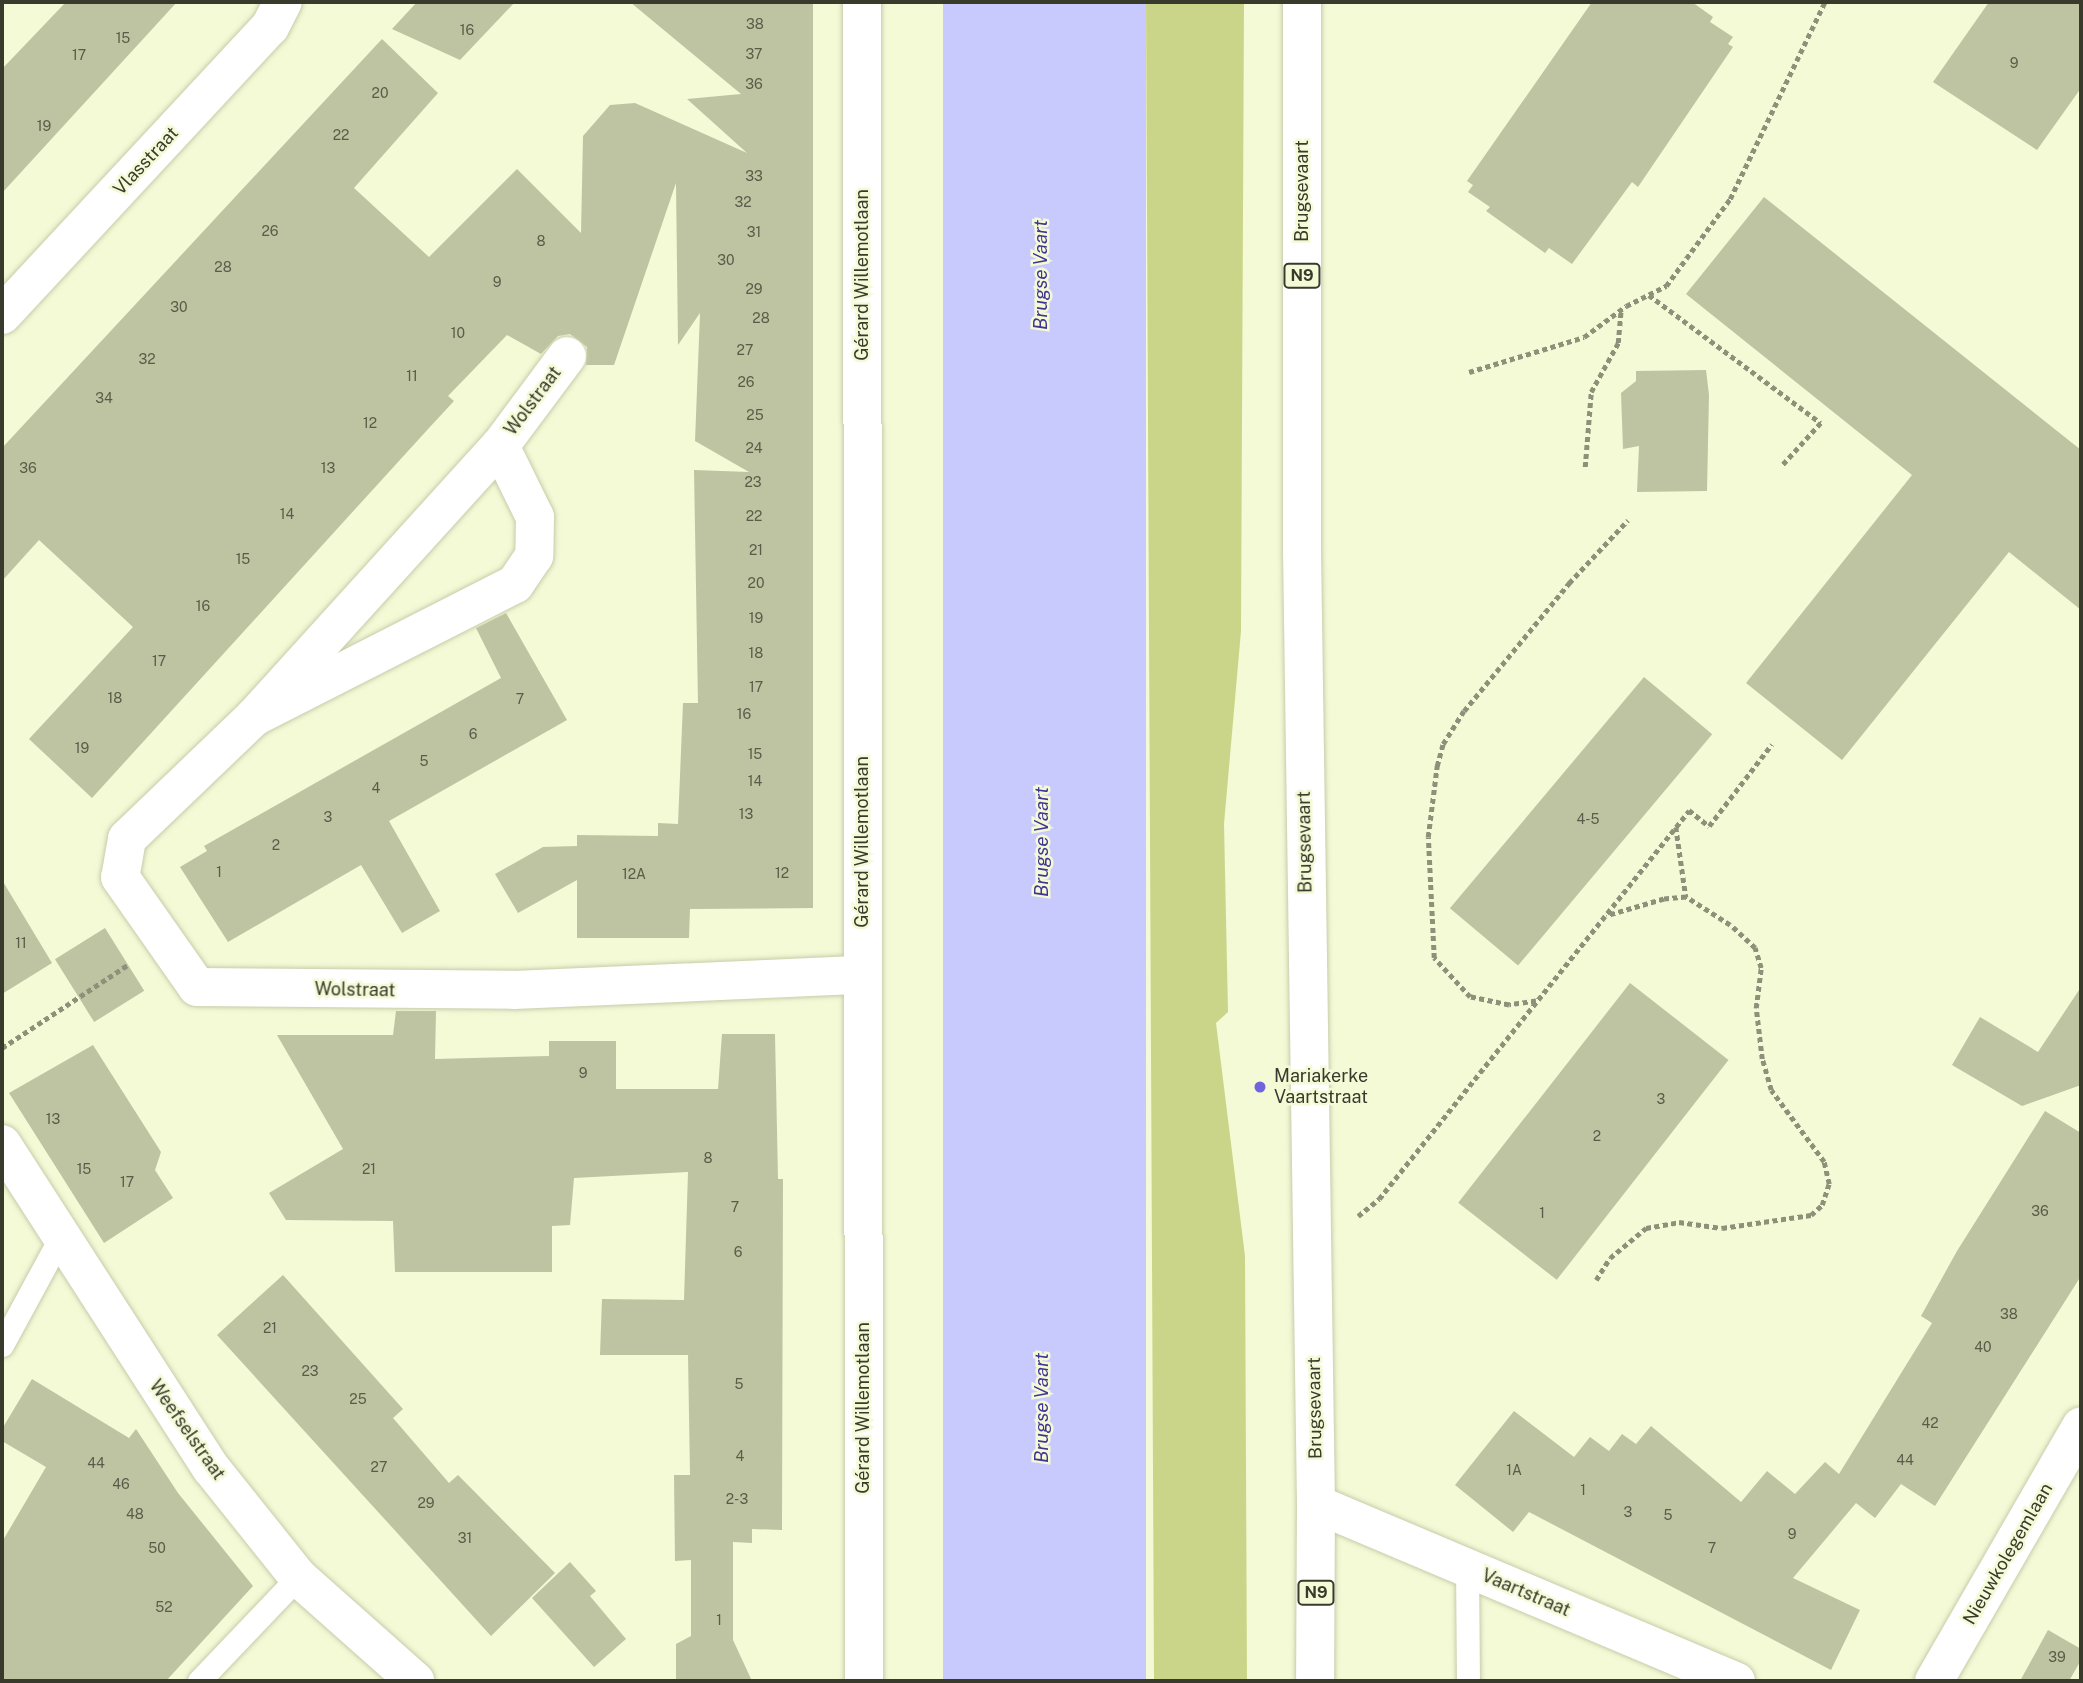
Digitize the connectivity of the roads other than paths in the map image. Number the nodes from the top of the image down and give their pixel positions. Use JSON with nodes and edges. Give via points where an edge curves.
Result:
{"nodes":[{"id":1,"x":283,"y":2,"type":"edge"},
{"id":2,"x":862,"y":2,"type":"edge"},
{"id":3,"x":1301,"y":2,"type":"edge"},
{"id":4,"x":2,"y":315,"type":"edge"},
{"id":5,"x":567,"y":356,"type":"dead end"},
{"id":6,"x":500,"y":446,"type":"junction"},
{"id":7,"x":254,"y":717,"type":"junction"},
{"id":8,"x":862,"y":975,"type":"junction"},
{"id":9,"x":2,"y":1144,"type":"edge"},
{"id":10,"x":60,"y":1238,"type":"junction"},
{"id":11,"x":2,"y":1345,"type":"edge"},
{"id":12,"x":2081,"y":1426,"type":"edge"},
{"id":13,"x":1317,"y":1504,"type":"junction"},
{"id":14,"x":1467,"y":1567,"type":"junction"},
{"id":15,"x":298,"y":1577,"type":"junction"},
{"id":16,"x":199,"y":1681,"type":"edge"},
{"id":17,"x":415,"y":1681,"type":"edge"},
{"id":18,"x":864,"y":1681,"type":"edge"},
{"id":19,"x":1315,"y":1681,"type":"edge"},
{"id":20,"x":1468,"y":1681,"type":"edge"},
{"id":21,"x":1736,"y":1681,"type":"edge"},
{"id":22,"x":1934,"y":1681,"type":"edge"}],
"edges":[{"from":1,"to":4,"type":"street","name":"Vlasstraat","via":[[270,27]]},
{"from":2,"to":8,"type":"street","name":"Gérard Willemotlaan"},
{"from":3,"to":13,"type":"street","name":"Brugsevaart","number":"N9","via":[[1302,576]]},
{"from":5,"to":6,"type":"street","name":"Wolstraat"},
{"from":6,"to":7,"type":"street","name":"Wolstraat"},
{"from":6,"to":7,"type":"street","name":"Wolstraat","via":[[535,517],[534,556],[515,584]]},
{"from":7,"to":8,"type":"street","name":"Wolstraat","via":[[127,839],[120,877],[197,987],[514,990]]},
{"from":8,"to":18,"type":"street","name":"Gérard Willemotlaan"},
{"from":9,"to":10,"type":"street","name":"Weefselstraat"},
{"from":10,"to":11,"type":"lane"},
{"from":10,"to":15,"type":"street","name":"Weefselstraat","via":[[211,1468]]},
{"from":12,"to":22,"type":"street","name":"Nieuwkolegemlaan"},
{"from":13,"to":14,"type":"street","name":"Vaartstraat"},
{"from":13,"to":19,"type":"street","name":"Brugsevaart","number":"N9"},
{"from":14,"to":20,"type":"lane"},
{"from":14,"to":21,"type":"street","name":"Vaartstraat"},
{"from":15,"to":16,"type":"lane"},
{"from":15,"to":17,"type":"street","name":"Weefselstraat"}]}
